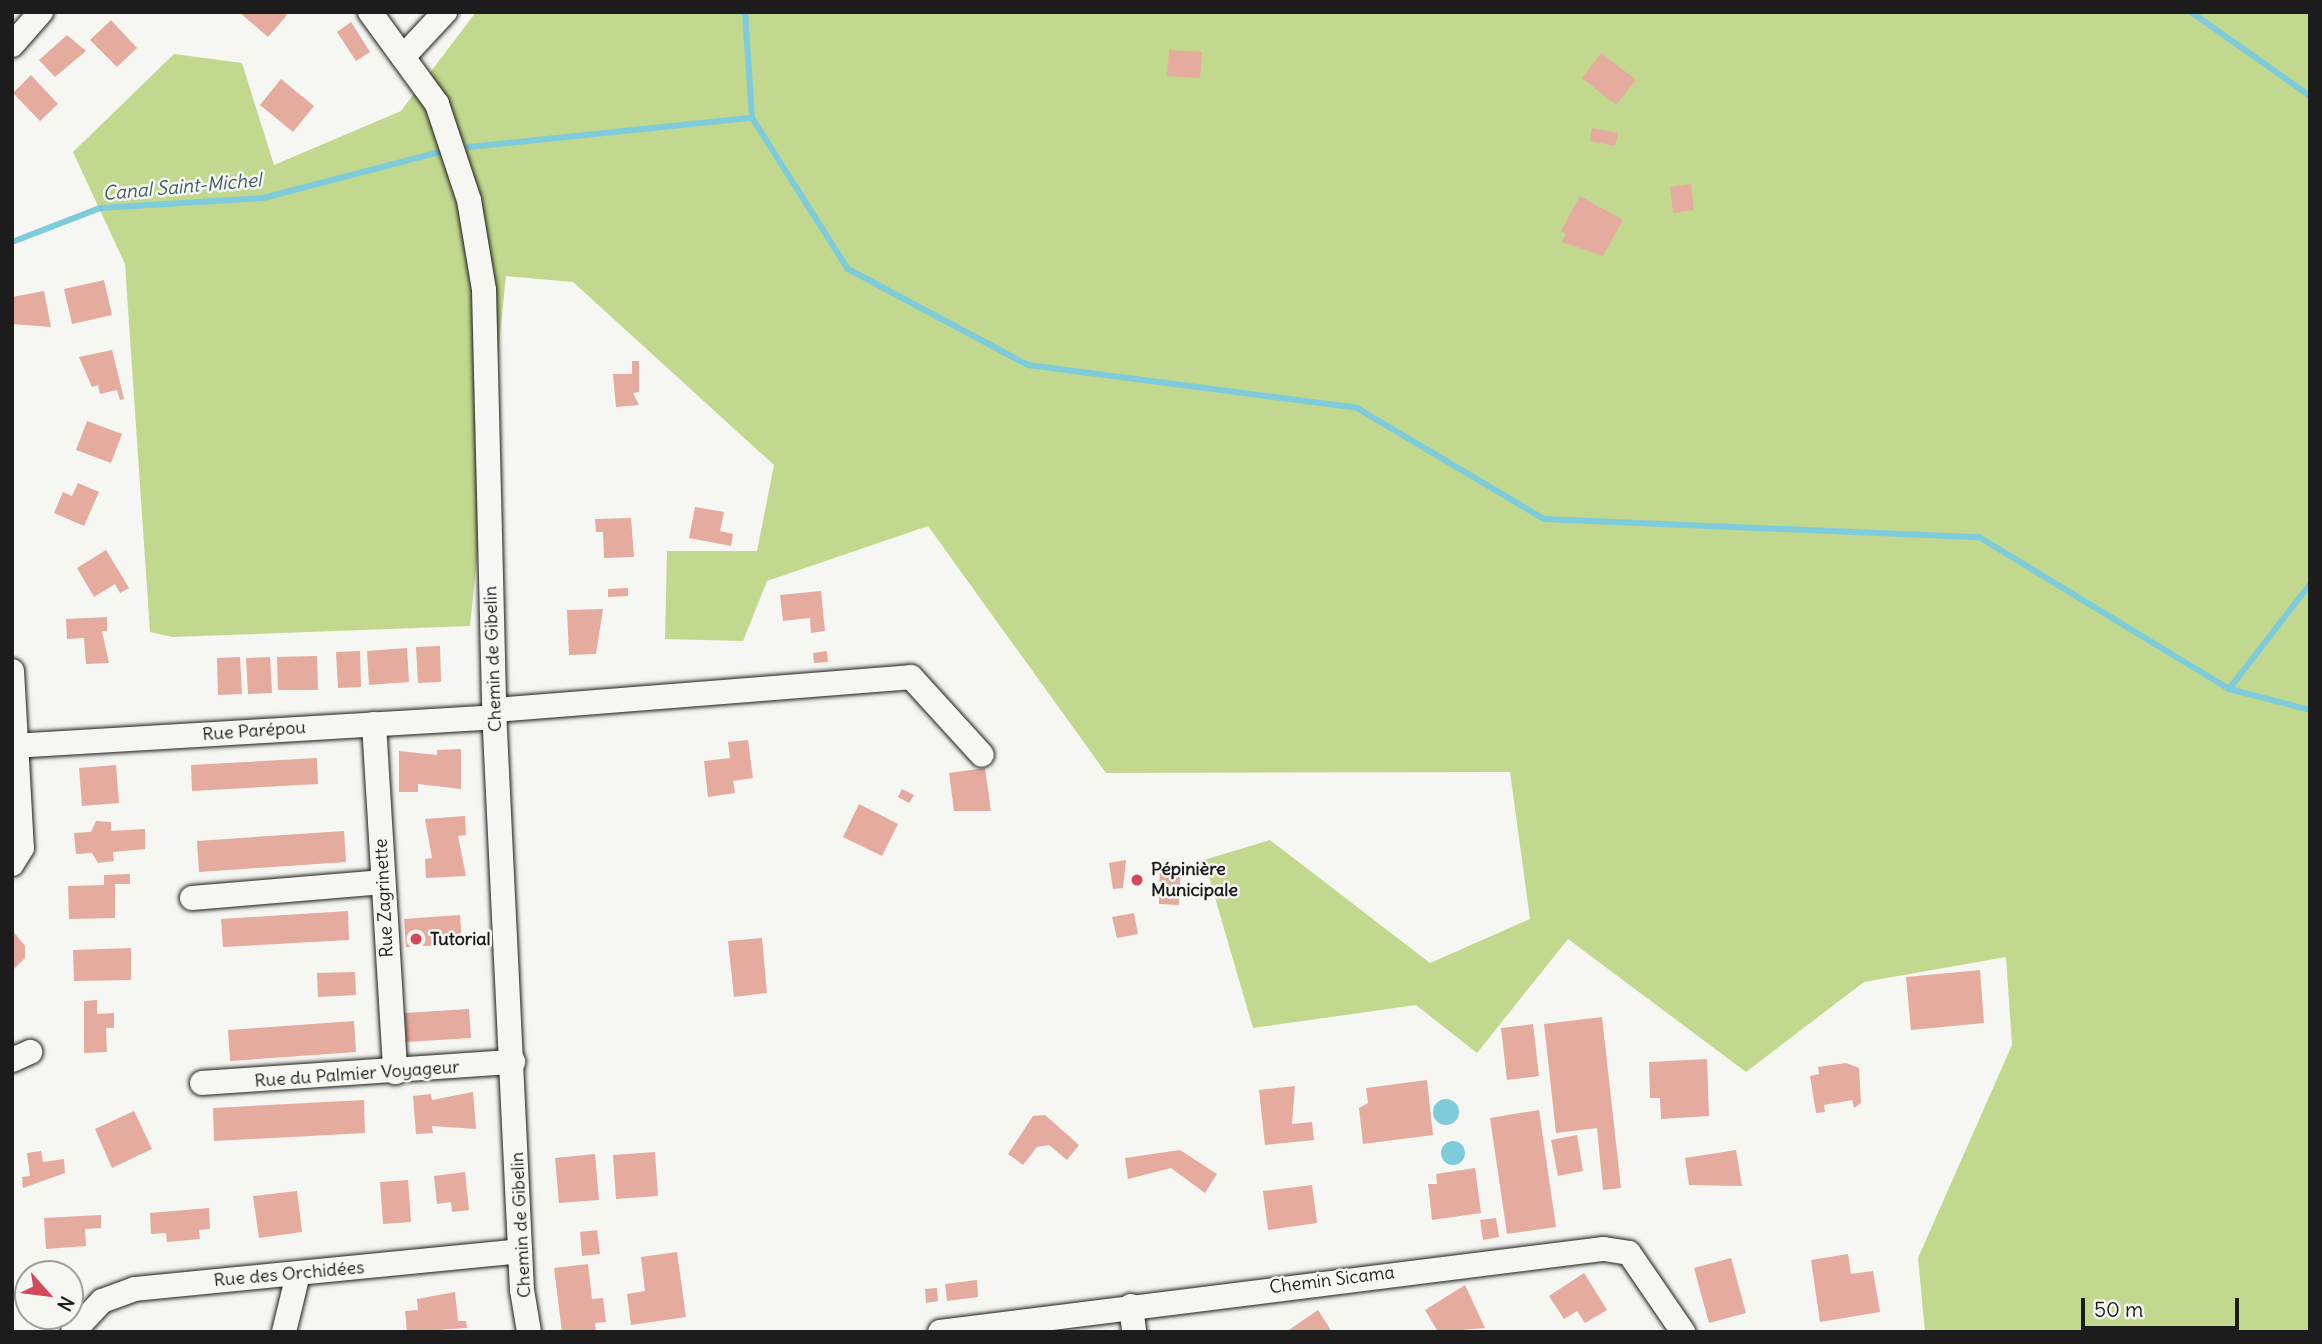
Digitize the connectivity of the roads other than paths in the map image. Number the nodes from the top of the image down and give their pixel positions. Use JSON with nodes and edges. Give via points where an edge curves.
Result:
{"nodes":[{"id":1,"x":41,"y":12,"type":"edge"},
{"id":2,"x":370,"y":12,"type":"edge"},
{"id":3,"x":445,"y":12,"type":"edge"},
{"id":4,"x":12,"y":45,"type":"edge"},
{"id":5,"x":403,"y":57,"type":"junction"},
{"id":6,"x":12,"y":671,"type":"edge"},
{"id":7,"x":494,"y":713,"type":"junction"},
{"id":8,"x":374,"y":724,"type":"junction"},
{"id":9,"x":16,"y":746,"type":"edge"},
{"id":10,"x":982,"y":755,"type":"dead end"},
{"id":11,"x":12,"y":864,"type":"edge"},
{"id":12,"x":383,"y":882,"type":"junction"},
{"id":13,"x":192,"y":898,"type":"dead end"},
{"id":14,"x":513,"y":1062,"type":"junction"},
{"id":15,"x":395,"y":1072,"type":"junction"},
{"id":16,"x":202,"y":1083,"type":"dead end"},
{"id":17,"x":520,"y":1251,"type":"junction"},
{"id":18,"x":298,"y":1274,"type":"junction"},
{"id":19,"x":1131,"y":1306,"type":"junction"},
{"id":20,"x":991,"y":1328,"type":"edge"},
{"id":21,"x":73,"y":1332,"type":"edge"},
{"id":22,"x":284,"y":1332,"type":"edge"},
{"id":23,"x":529,"y":1332,"type":"edge"},
{"id":24,"x":940,"y":1332,"type":"edge"},
{"id":25,"x":1134,"y":1332,"type":"edge"},
{"id":26,"x":1683,"y":1332,"type":"edge"}],
"edges":[{"from":1,"to":4,"type":"street"},
{"from":2,"to":5,"type":"street","name":"Chemin de Gibelin"},
{"from":3,"to":5,"type":"street"},
{"from":5,"to":7,"type":"street","name":"Chemin de Gibelin","via":[[437,104],[456,153],[484,290]]},
{"from":6,"to":9,"type":"street"},
{"from":7,"to":8,"type":"street","name":"Rue Parépou"},
{"from":7,"to":10,"type":"street","name":"Rue Parépou","via":[[911,677]]},
{"from":7,"to":14,"type":"street","name":"Chemin de Gibelin"},
{"from":8,"to":9,"type":"street","name":"Rue Parépou"},
{"from":8,"to":12,"type":"street","name":"Rue Zagrinette"},
{"from":9,"to":11,"type":"street","via":[[22,848]]},
{"from":12,"to":13,"type":"street"},
{"from":12,"to":15,"type":"street","name":"Rue Zagrinette"},
{"from":14,"to":15,"type":"street","name":"Rue du Palmier Voyageur"},
{"from":14,"to":17,"type":"street","name":"Chemin de Gibelin"},
{"from":15,"to":16,"type":"street","name":"Rue du Palmier Voyageur"},
{"from":17,"to":18,"type":"street","name":"Rue des Orchidées"},
{"from":17,"to":23,"type":"street","name":"Chemin de Gibelin"},
{"from":18,"to":21,"type":"street","name":"Rue des Orchidées","via":[[135,1289],[102,1301]]},
{"from":18,"to":22,"type":"street"},
{"from":19,"to":20,"type":"street","name":"Chemin Sicama"},
{"from":19,"to":25,"type":"street"},
{"from":19,"to":26,"type":"street","name":"Chemin Sicama","via":[[1604,1249],[1629,1253]]},
{"from":20,"to":24,"type":"street","name":"Chemin Sicama"}]}
